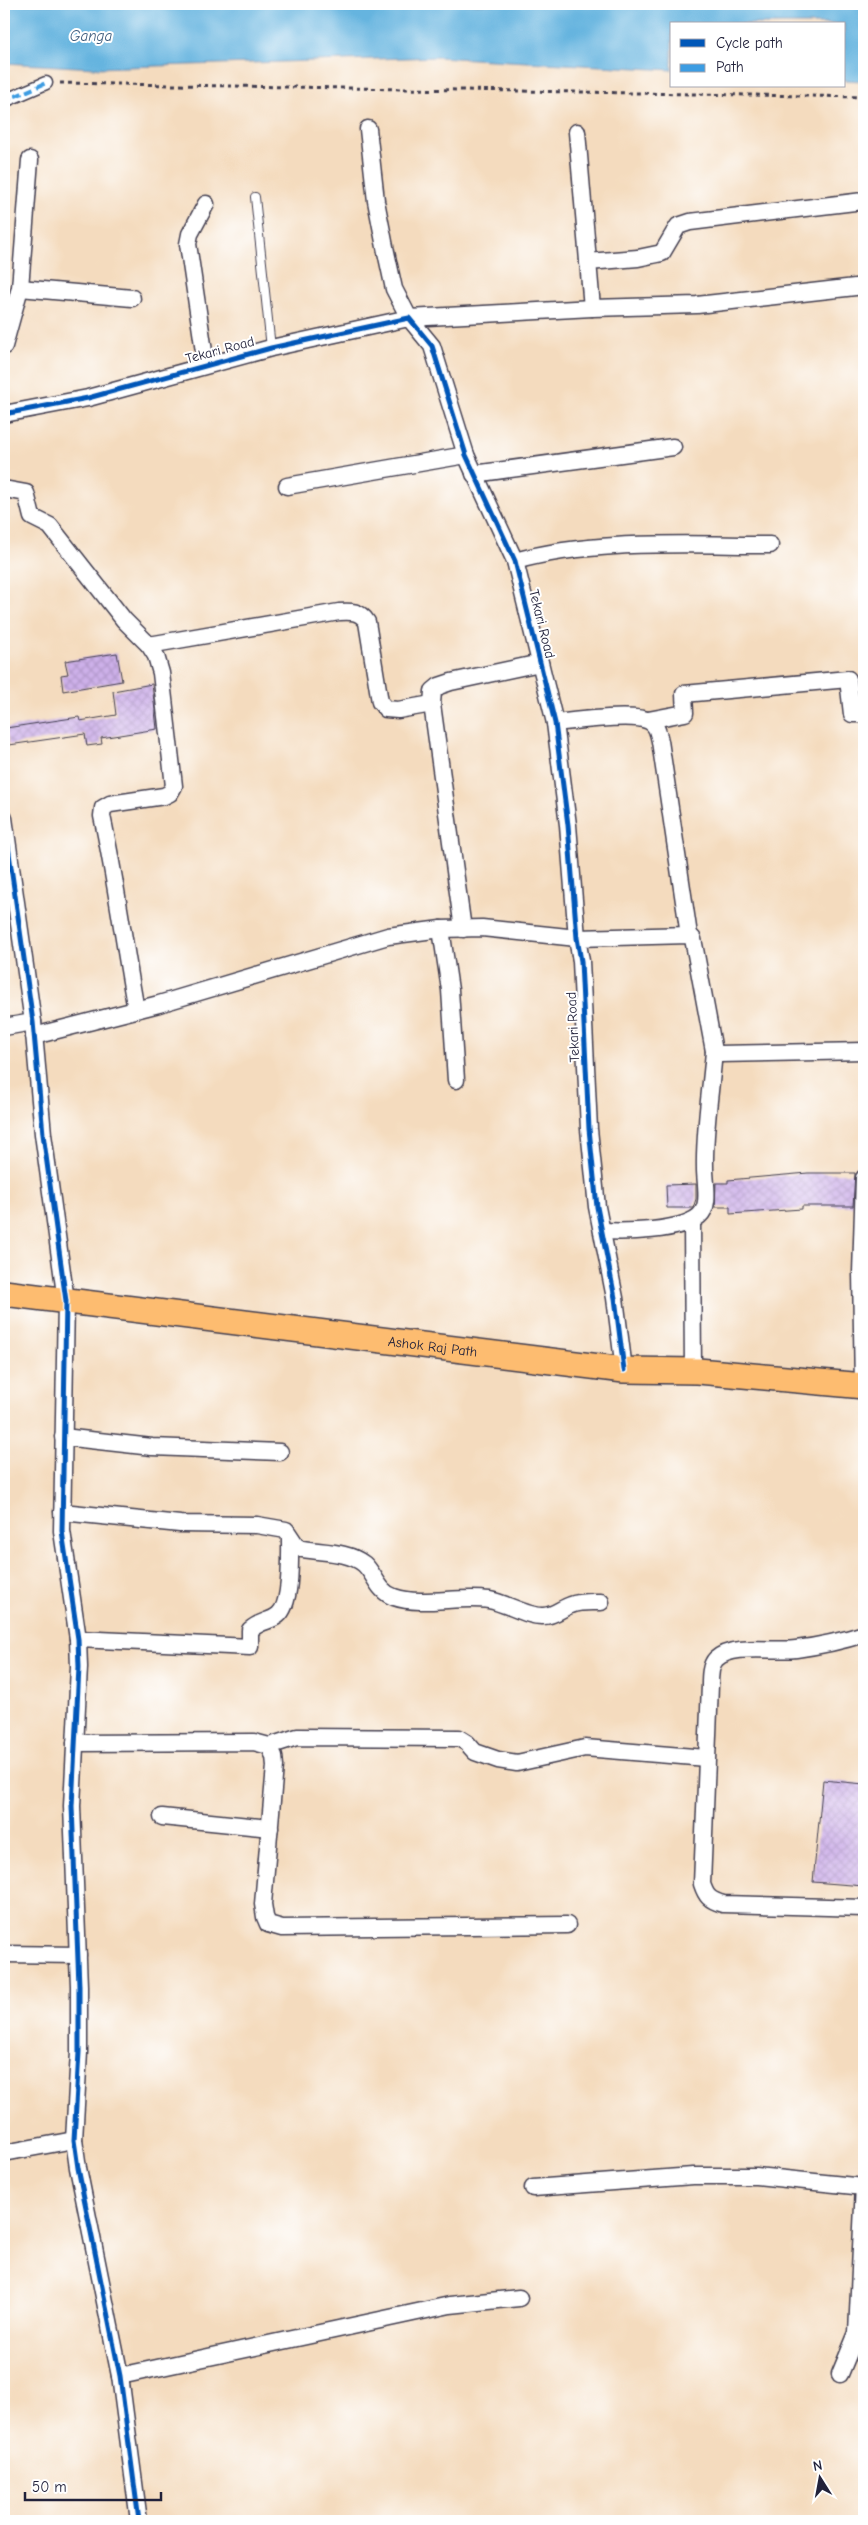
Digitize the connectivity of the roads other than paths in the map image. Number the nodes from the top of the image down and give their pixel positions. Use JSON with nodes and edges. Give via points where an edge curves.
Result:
{"nodes":[{"id":1,"x":46,"y":83,"type":"road end"},
{"id":2,"x":4,"y":101,"type":"edge"},
{"id":3,"x":368,"y":129,"type":"dead end"},
{"id":4,"x":577,"y":132,"type":"dead end"},
{"id":5,"x":30,"y":160,"type":"dead end"},
{"id":6,"x":255,"y":197,"type":"dead end"},
{"id":7,"x":863,"y":201,"type":"edge"},
{"id":8,"x":206,"y":204,"type":"dead end"},
{"id":9,"x":588,"y":262,"type":"junction"},
{"id":10,"x":864,"y":286,"type":"edge"},
{"id":11,"x":20,"y":288,"type":"junction"},
{"id":12,"x":132,"y":298,"type":"dead end"},
{"id":13,"x":592,"y":308,"type":"junction"},
{"id":14,"x":409,"y":318,"type":"junction"},
{"id":15,"x":4,"y":346,"type":"edge"},
{"id":16,"x":271,"y":348,"type":"junction"},
{"id":17,"x":206,"y":365,"type":"junction"},
{"id":18,"x":4,"y":414,"type":"edge"},
{"id":19,"x":673,"y":447,"type":"dead end"},
{"id":20,"x":466,"y":456,"type":"junction"},
{"id":21,"x":474,"y":474,"type":"junction"},
{"id":22,"x":287,"y":486,"type":"dead end"},
{"id":23,"x":4,"y":490,"type":"edge"},
{"id":24,"x":770,"y":545,"type":"dead end"},
{"id":25,"x":515,"y":561,"type":"junction"},
{"id":26,"x":149,"y":645,"type":"junction"},
{"id":27,"x":540,"y":663,"type":"junction"},
{"id":28,"x":432,"y":704,"type":"junction"},
{"id":29,"x":864,"y":714,"type":"edge"},
{"id":30,"x":648,"y":720,"type":"junction"},
{"id":31,"x":554,"y":723,"type":"junction"},
{"id":32,"x":4,"y":818,"type":"edge"},
{"id":33,"x":442,"y":929,"type":"junction"},
{"id":34,"x":463,"y":929,"type":"junction"},
{"id":35,"x":689,"y":935,"type":"junction"},
{"id":36,"x":576,"y":938,"type":"junction"},
{"id":37,"x":136,"y":1010,"type":"junction"},
{"id":38,"x":4,"y":1027,"type":"edge"},
{"id":39,"x":34,"y":1029,"type":"junction"},
{"id":40,"x":714,"y":1051,"type":"junction"},
{"id":41,"x":864,"y":1051,"type":"edge"},
{"id":42,"x":456,"y":1080,"type":"dead end"},
{"id":43,"x":864,"y":1178,"type":"edge"},
{"id":44,"x":692,"y":1221,"type":"junction"},
{"id":45,"x":602,"y":1231,"type":"junction"},
{"id":46,"x":4,"y":1293,"type":"edge"},
{"id":47,"x":66,"y":1301,"type":"junction"},
{"id":48,"x":624,"y":1370,"type":"junction"},
{"id":49,"x":693,"y":1371,"type":"junction"},
{"id":50,"x":864,"y":1386,"type":"edge"},
{"id":51,"x":63,"y":1437,"type":"junction"},
{"id":52,"x":280,"y":1452,"type":"dead end"},
{"id":53,"x":62,"y":1512,"type":"junction"},
{"id":54,"x":290,"y":1538,"type":"junction"},
{"id":55,"x":601,"y":1602,"type":"dead end"},
{"id":56,"x":864,"y":1634,"type":"edge"},
{"id":57,"x":78,"y":1639,"type":"junction"},
{"id":58,"x":76,"y":1743,"type":"junction"},
{"id":59,"x":269,"y":1746,"type":"junction"},
{"id":60,"x":706,"y":1758,"type":"junction"},
{"id":61,"x":162,"y":1817,"type":"dead end"},
{"id":62,"x":270,"y":1828,"type":"junction"},
{"id":63,"x":864,"y":1908,"type":"edge"},
{"id":64,"x":567,"y":1925,"type":"dead end"},
{"id":65,"x":4,"y":1954,"type":"edge"},
{"id":66,"x":78,"y":1955,"type":"junction"},
{"id":67,"x":74,"y":2140,"type":"junction"},
{"id":68,"x":4,"y":2153,"type":"edge"},
{"id":69,"x":864,"y":2186,"type":"edge"},
{"id":70,"x":533,"y":2188,"type":"dead end"},
{"id":71,"x":864,"y":2216,"type":"edge"},
{"id":72,"x":519,"y":2298,"type":"dead end"},
{"id":73,"x":840,"y":2374,"type":"dead end"},
{"id":74,"x":120,"y":2376,"type":"junction"},
{"id":75,"x":139,"y":2521,"type":"edge"}],
"edges":[{"from":1,"to":2,"type":"street"},
{"from":3,"to":14,"type":"street","via":[[376,201],[394,289]]},
{"from":4,"to":9,"type":"street"},
{"from":5,"to":11,"type":"street"},
{"from":6,"to":16,"type":"lane"},
{"from":7,"to":9,"type":"street","via":[[690,222],[678,226],[662,253]]},
{"from":8,"to":17,"type":"street","via":[[188,244]]},
{"from":9,"to":13,"type":"street"},
{"from":10,"to":13,"type":"street","via":[[697,305]]},
{"from":11,"to":12,"type":"street"},
{"from":11,"to":15,"type":"street"},
{"from":13,"to":14,"type":"street"},
{"from":14,"to":16,"type":"street","name":"Tekari Road"},
{"from":14,"to":20,"type":"street","name":"Tekari Road","via":[[432,346]]},
{"from":16,"to":17,"type":"street","name":"Tekari Road"},
{"from":17,"to":18,"type":"street","name":"Tekari Road","via":[[88,398]]},
{"from":19,"to":21,"type":"street"},
{"from":20,"to":21,"type":"street","name":"Tekari Road"},
{"from":20,"to":22,"type":"street"},
{"from":21,"to":25,"type":"street","name":"Tekari Road"},
{"from":23,"to":26,"type":"street","via":[[26,493],[32,517],[50,526],[124,620]]},
{"from":24,"to":25,"type":"street","via":[[580,549],[540,553]]},
{"from":25,"to":27,"type":"street","name":"Tekari Road"},
{"from":26,"to":28,"type":"street","via":[[322,615],[357,612],[367,622],[380,702],[386,709],[398,710]]},
{"from":26,"to":37,"type":"street","via":[[162,673],[174,786],[164,796],[110,804],[104,808],[102,816]]},
{"from":27,"to":28,"type":"street","via":[[439,686],[433,691]]},
{"from":27,"to":31,"type":"street","name":"Tekari Road"},
{"from":28,"to":34,"type":"street"},
{"from":29,"to":30,"type":"street","via":[[852,714],[848,679],[684,694],[685,713]]},
{"from":30,"to":31,"type":"street","via":[[587,719]]},
{"from":30,"to":35,"type":"street","via":[[656,726],[660,741]]},
{"from":31,"to":36,"type":"street","name":"Tekari Road","via":[[568,825]]},
{"from":32,"to":39,"type":"street"},
{"from":33,"to":34,"type":"street"},
{"from":33,"to":37,"type":"street","via":[[388,936]]},
{"from":33,"to":42,"type":"street"},
{"from":34,"to":36,"type":"street"},
{"from":35,"to":36,"type":"street"},
{"from":35,"to":40,"type":"street","via":[[693,939]]},
{"from":36,"to":45,"type":"street","name":"Tekari Road","via":[[581,961],[589,1129]]},
{"from":37,"to":39,"type":"street"},
{"from":38,"to":39,"type":"street"},
{"from":39,"to":47,"type":"street","via":[[43,1134]]},
{"from":40,"to":41,"type":"street","via":[[731,1056]]},
{"from":40,"to":44,"type":"street","via":[[706,1125],[706,1207]]},
{"from":43,"to":50,"type":"street","via":[[861,1264]]},
{"from":44,"to":45,"type":"street","via":[[638,1232]]},
{"from":44,"to":49,"type":"street"},
{"from":45,"to":48,"type":"street","name":"Tekari Road"},
{"from":46,"to":47,"type":"main road","name":"Ashok Raj Path"},
{"from":47,"to":48,"type":"main road","name":"Ashok Raj Path"},
{"from":47,"to":51,"type":"street"},
{"from":48,"to":49,"type":"main road","name":"Ashok Raj Path"},
{"from":49,"to":50,"type":"main road","name":"Ashok Raj Path"},
{"from":51,"to":52,"type":"street","via":[[152,1447]]},
{"from":51,"to":53,"type":"street"},
{"from":53,"to":54,"type":"street","via":[[180,1524],[256,1525],[286,1530]]},
{"from":53,"to":57,"type":"street"},
{"from":54,"to":55,"type":"street","via":[[298,1548],[352,1557],[364,1565],[382,1590],[404,1600],[490,1600],[536,1616],[553,1615],[574,1603]]},
{"from":54,"to":57,"type":"street","via":[[289,1582],[283,1610],[250,1630],[250,1646]]},
{"from":56,"to":60,"type":"street","via":[[793,1650],[741,1650],[726,1653],[715,1660],[711,1669]]},
{"from":57,"to":58,"type":"street"},
{"from":58,"to":59,"type":"street","via":[[254,1742]]},
{"from":58,"to":66,"type":"street","via":[[72,1806]]},
{"from":59,"to":60,"type":"street","via":[[305,1737],[459,1738],[474,1752],[517,1762],[585,1748]]},
{"from":59,"to":62,"type":"street","via":[[275,1766]]},
{"from":60,"to":63,"type":"street","via":[[702,1884],[706,1896],[722,1904]]},
{"from":61,"to":62,"type":"street"},
{"from":62,"to":64,"type":"street","via":[[263,1904],[268,1924],[282,1928]]},
{"from":65,"to":66,"type":"street"},
{"from":66,"to":67,"type":"street","via":[[79,2052]]},
{"from":67,"to":68,"type":"street"},
{"from":67,"to":74,"type":"street"},
{"from":69,"to":70,"type":"street","via":[[756,2176],[693,2176]]},
{"from":69,"to":71,"type":"street"},
{"from":71,"to":73,"type":"street","via":[[857,2333]]},
{"from":72,"to":74,"type":"street","via":[[450,2305]]},
{"from":74,"to":75,"type":"street"}]}
